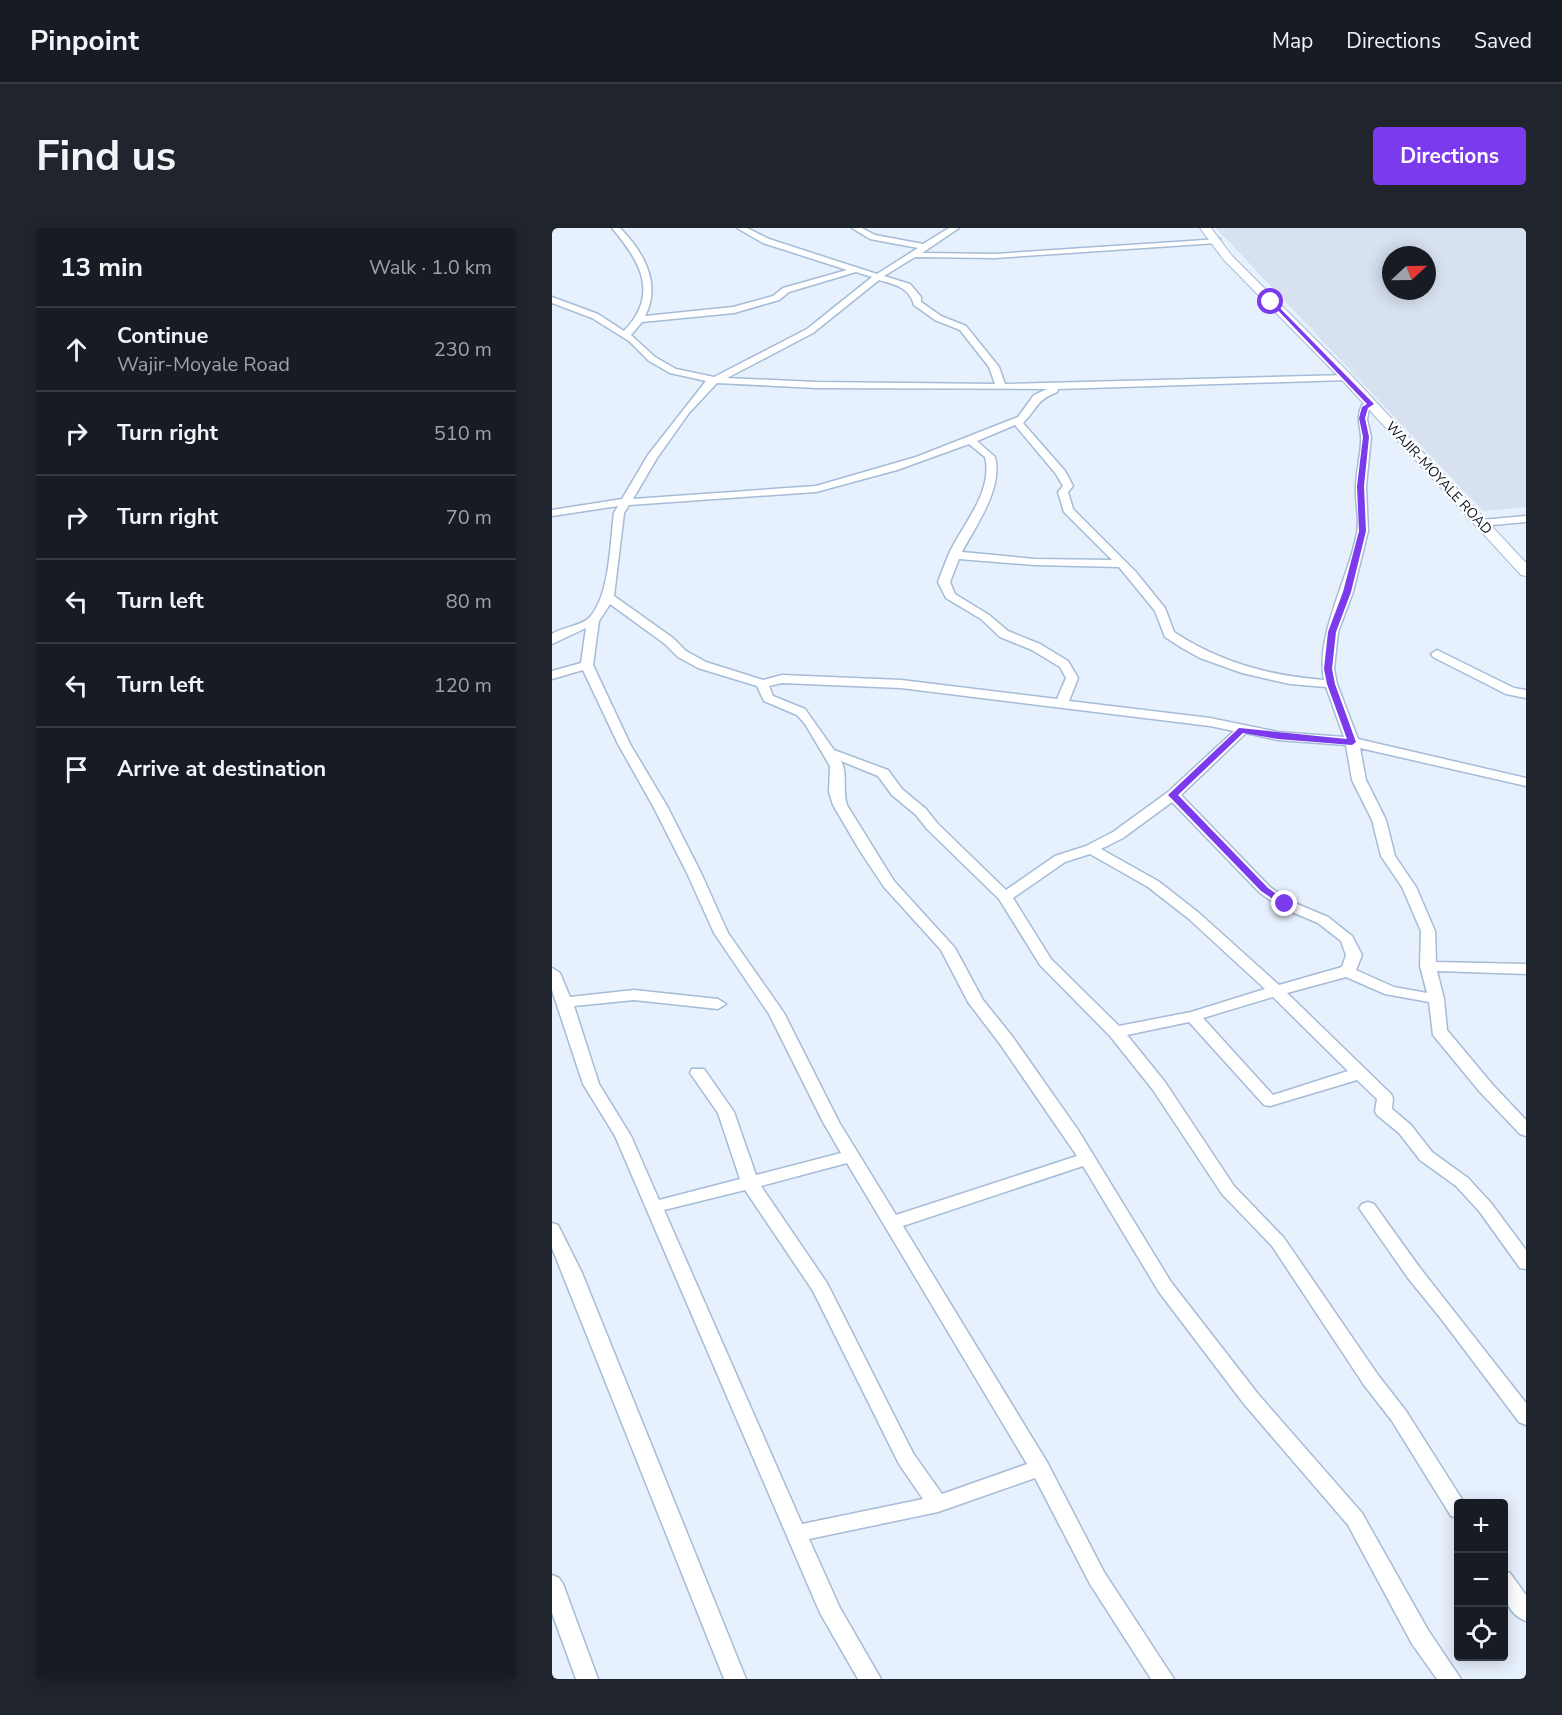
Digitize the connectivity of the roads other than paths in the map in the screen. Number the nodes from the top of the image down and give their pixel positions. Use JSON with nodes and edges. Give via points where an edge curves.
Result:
{"nodes":[{"id":1,"x":616,"y":228,"type":"edge"},
{"id":2,"x":741,"y":228,"type":"edge"},
{"id":3,"x":856,"y":228,"type":"edge"},
{"id":4,"x":955,"y":228,"type":"edge"},
{"id":5,"x":1205,"y":228,"type":"edge"},
{"id":6,"x":1217,"y":241,"type":"junction"},
{"id":7,"x":924,"y":247,"type":"junction"},
{"id":8,"x":914,"y":255,"type":"junction"},
{"id":9,"x":855,"y":270,"type":"junction"},
{"id":10,"x":878,"y":276,"type":"junction"},
{"id":11,"x":552,"y":300,"type":"edge"},
{"id":12,"x":641,"y":319,"type":"junction"},
{"id":13,"x":625,"y":336,"type":"junction"},
{"id":14,"x":1346,"y":377,"type":"junction"},
{"id":15,"x":714,"y":380,"type":"junction"},
{"id":16,"x":1001,"y":386,"type":"junction"},
{"id":17,"x":1064,"y":386,"type":"junction"},
{"id":18,"x":1371,"y":404,"type":"junction"},
{"id":19,"x":1019,"y":420,"type":"junction"},
{"id":20,"x":971,"y":441,"type":"junction"},
{"id":21,"x":626,"y":503,"type":"junction"},
{"id":22,"x":552,"y":513,"type":"edge"},
{"id":23,"x":1526,"y":519,"type":"edge"},
{"id":24,"x":1481,"y":523,"type":"junction"},
{"id":25,"x":953,"y":555,"type":"junction"},
{"id":26,"x":1121,"y":564,"type":"junction"},
{"id":27,"x":1526,"y":572,"type":"edge"},
{"id":28,"x":608,"y":597,"type":"junction"},
{"id":29,"x":593,"y":621,"type":"junction"},
{"id":30,"x":552,"y":640,"type":"edge"},
{"id":31,"x":1437,"y":654,"type":"dead end"},
{"id":32,"x":587,"y":665,"type":"junction"},
{"id":33,"x":552,"y":675,"type":"edge"},
{"id":34,"x":762,"y":684,"type":"junction"},
{"id":35,"x":1331,"y":684,"type":"junction"},
{"id":36,"x":1526,"y":694,"type":"edge"},
{"id":37,"x":1061,"y":704,"type":"junction"},
{"id":38,"x":1242,"y":730,"type":"junction"},
{"id":39,"x":1352,"y":742,"type":"junction"},
{"id":40,"x":831,"y":753,"type":"junction"},
{"id":41,"x":1526,"y":782,"type":"edge"},
{"id":42,"x":1173,"y":795,"type":"junction"},
{"id":43,"x":1091,"y":849,"type":"junction"},
{"id":44,"x":1005,"y":897,"type":"junction"},
{"id":45,"x":1428,"y":966,"type":"junction"},
{"id":46,"x":1526,"y":969,"type":"edge"},
{"id":47,"x":1348,"y":972,"type":"junction"},
{"id":48,"x":552,"y":973,"type":"edge"},
{"id":49,"x":1276,"y":991,"type":"junction"},
{"id":50,"x":1436,"y":999,"type":"junction"},
{"id":51,"x":565,"y":1002,"type":"junction"},
{"id":52,"x":718,"y":1004,"type":"dead end"},
{"id":53,"x":1193,"y":1016,"type":"junction"},
{"id":54,"x":1116,"y":1032,"type":"junction"},
{"id":55,"x":698,"y":1072,"type":"dead end"},
{"id":56,"x":1360,"y":1073,"type":"junction"},
{"id":57,"x":1526,"y":1130,"type":"edge"},
{"id":58,"x":853,"y":1156,"type":"junction"},
{"id":59,"x":1086,"y":1159,"type":"junction"},
{"id":60,"x":750,"y":1183,"type":"junction"},
{"id":61,"x":654,"y":1207,"type":"junction"},
{"id":62,"x":1368,"y":1208,"type":"dead end"},
{"id":63,"x":894,"y":1222,"type":"junction"},
{"id":64,"x":552,"y":1229,"type":"edge"},
{"id":65,"x":1526,"y":1263,"type":"edge"},
{"id":66,"x":1526,"y":1417,"type":"edge"},
{"id":67,"x":1040,"y":1468,"type":"junction"},
{"id":68,"x":938,"y":1504,"type":"junction"},
{"id":69,"x":1454,"y":1504,"type":"edge"},
{"id":70,"x":798,"y":1533,"type":"junction"},
{"id":71,"x":552,"y":1584,"type":"edge"},
{"id":72,"x":1508,"y":1586,"type":"edge"},
{"id":73,"x":1526,"y":1612,"type":"edge"},
{"id":74,"x":587,"y":1679,"type":"edge"},
{"id":75,"x":735,"y":1679,"type":"edge"},
{"id":76,"x":870,"y":1679,"type":"edge"},
{"id":77,"x":1163,"y":1679,"type":"edge"},
{"id":78,"x":1450,"y":1679,"type":"edge"}],
"edges":[{"from":1,"to":12,"type":"street","via":[[631,244],[644,268],[648,291]]},
{"from":2,"to":9,"type":"street","via":[[766,241]]},
{"from":3,"to":7,"type":"street","via":[[873,237]]},
{"from":4,"to":7,"type":"street"},
{"from":5,"to":6,"type":"main road","name":"WAJIR-MOYALE ROAD"},
{"from":6,"to":8,"type":"street","via":[[995,256]]},
{"from":6,"to":14,"type":"main road","name":"WAJIR-MOYALE ROAD","via":[[1228,258]]},
{"from":7,"to":8,"type":"street"},
{"from":8,"to":10,"type":"street"},
{"from":9,"to":10,"type":"street"},
{"from":9,"to":12,"type":"street","via":[[734,310]]},
{"from":10,"to":15,"type":"street","via":[[810,331]]},
{"from":10,"to":16,"type":"street","via":[[907,286],[917,297],[917,303],[938,318],[961,325],[994,367]]},
{"from":11,"to":13,"type":"street","via":[[595,316]]},
{"from":12,"to":13,"type":"street"},
{"from":13,"to":15,"type":"street","via":[[673,371]]},
{"from":14,"to":17,"type":"street"},
{"from":14,"to":18,"type":"main road","name":"WAJIR-MOYALE ROAD"},
{"from":15,"to":16,"type":"street"},
{"from":15,"to":21,"type":"street","via":[[662,444]]},
{"from":16,"to":17,"type":"street"},
{"from":17,"to":19,"type":"street","via":[[1037,397]]},
{"from":18,"to":24,"type":"main road","name":"WAJIR-MOYALE ROAD"},
{"from":18,"to":35,"type":"street","via":[[1365,407],[1362,418],[1366,437],[1361,486],[1363,531],[1332,632],[1328,669]]},
{"from":19,"to":20,"type":"street"},
{"from":19,"to":26,"type":"street","via":[[1061,473],[1068,486],[1063,492],[1068,510]]},
{"from":20,"to":21,"type":"street","via":[[816,489]]},
{"from":20,"to":25,"type":"street","via":[[992,461],[990,485]]},
{"from":21,"to":22,"type":"street"},
{"from":21,"to":28,"type":"street","via":[[615,530]]},
{"from":23,"to":24,"type":"street"},
{"from":24,"to":27,"type":"main road","name":"WAJIR-MOYALE ROAD"},
{"from":25,"to":26,"type":"street"},
{"from":25,"to":37,"type":"street","via":[[944,582],[950,596],[1004,634],[1064,664],[1072,678]]},
{"from":26,"to":35,"type":"street","via":[[1161,610],[1169,634],[1179,641],[1271,678]]},
{"from":28,"to":29,"type":"street"},
{"from":28,"to":34,"type":"street","via":[[682,654]]},
{"from":29,"to":30,"type":"street"},
{"from":29,"to":32,"type":"street"},
{"from":31,"to":36,"type":"street","via":[[1510,691]]},
{"from":32,"to":33,"type":"street"},
{"from":32,"to":58,"type":"street","via":[[721,933],[776,1013],[831,1122]]},
{"from":34,"to":37,"type":"street","via":[[783,679],[901,684]]},
{"from":34,"to":40,"type":"street","via":[[768,698],[801,712]]},
{"from":35,"to":39,"type":"street"},
{"from":37,"to":38,"type":"street","via":[[1210,722]]},
{"from":38,"to":39,"type":"street"},
{"from":38,"to":42,"type":"street"},
{"from":39,"to":41,"type":"street"},
{"from":39,"to":45,"type":"street","via":[[1359,780],[1379,820],[1388,856],[1409,887],[1428,931]]},
{"from":40,"to":44,"type":"street","via":[[882,772],[897,792]]},
{"from":40,"to":59,"type":"street","via":[[837,766],[840,806],[867,851],[889,884],[948,948],[976,1002]]},
{"from":42,"to":43,"type":"street","via":[[1118,835]]},
{"from":42,"to":47,"type":"street","via":[[1264,890],[1323,920],[1347,939],[1354,955]]},
{"from":43,"to":44,"type":"street","via":[[1060,859]]},
{"from":43,"to":49,"type":"street","via":[[1153,884]]},
{"from":44,"to":54,"type":"street","via":[[1045,962]]},
{"from":45,"to":46,"type":"street"},
{"from":45,"to":50,"type":"street"},
{"from":47,"to":49,"type":"street"},
{"from":47,"to":50,"type":"street","via":[[1390,991]]},
{"from":48,"to":51,"type":"street"},
{"from":49,"to":53,"type":"street"},
{"from":49,"to":56,"type":"street"},
{"from":50,"to":57,"type":"street","via":[[1439,1031]]},
{"from":51,"to":52,"type":"street","via":[[634,995]]},
{"from":51,"to":61,"type":"street","via":[[591,1084],[623,1136]]},
{"from":53,"to":54,"type":"street"},
{"from":53,"to":56,"type":"street","via":[[1270,1101]]},
{"from":54,"to":69,"type":"street","via":[[1159,1086],[1227,1190],[1278,1242],[1399,1416]]},
{"from":55,"to":60,"type":"street","via":[[726,1112]]},
{"from":56,"to":65,"type":"street","via":[[1385,1098],[1383,1111],[1405,1129],[1426,1156],[1462,1182]]},
{"from":58,"to":60,"type":"street"},
{"from":58,"to":63,"type":"street"},
{"from":59,"to":63,"type":"street"},
{"from":59,"to":78,"type":"street","via":[[1172,1297],[1251,1400],[1355,1520],[1420,1637]]},
{"from":60,"to":61,"type":"street"},
{"from":60,"to":68,"type":"street","via":[[821,1288],[906,1458]]},
{"from":61,"to":70,"type":"street"},
{"from":62,"to":66,"type":"street","via":[[1414,1274]]},
{"from":63,"to":67,"type":"street"},
{"from":64,"to":75,"type":"street"},
{"from":67,"to":68,"type":"street"},
{"from":67,"to":77,"type":"street","via":[[1097,1578]]},
{"from":68,"to":70,"type":"street"},
{"from":70,"to":76,"type":"street","via":[[831,1613]]},
{"from":71,"to":74,"type":"street"},
{"from":72,"to":73,"type":"street"}]}
